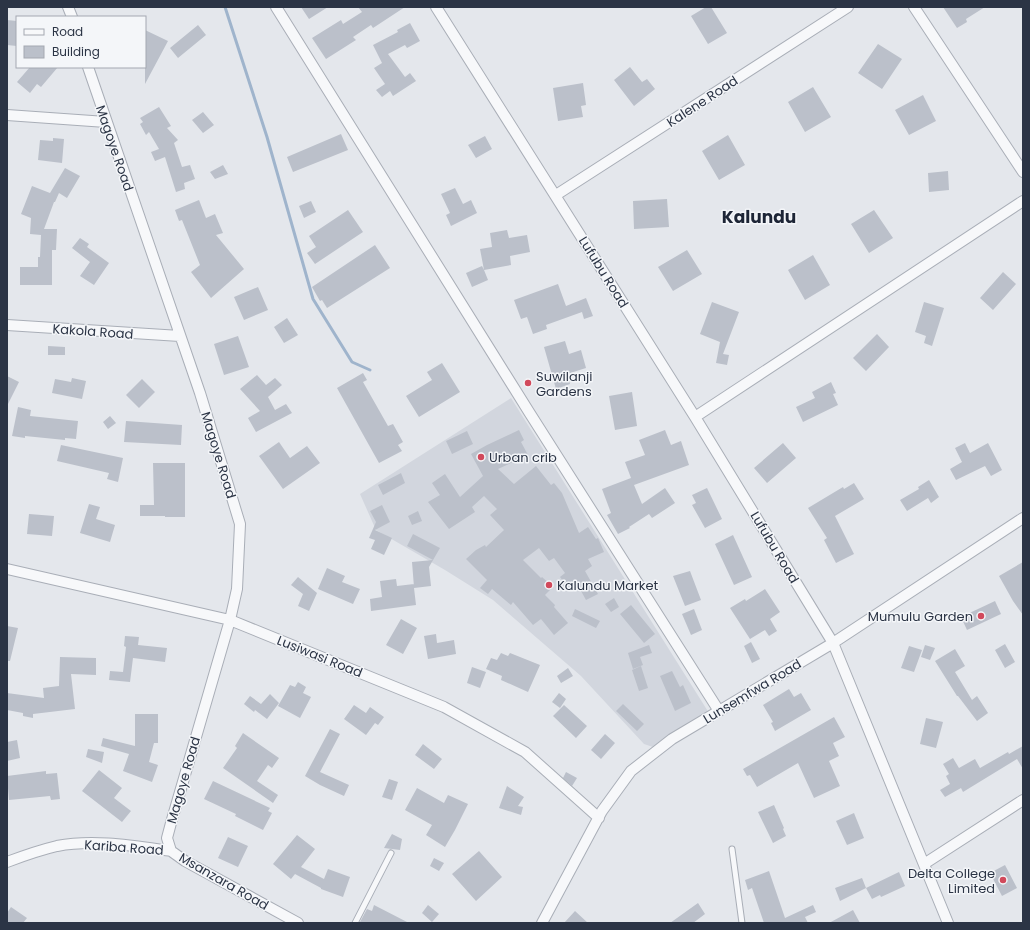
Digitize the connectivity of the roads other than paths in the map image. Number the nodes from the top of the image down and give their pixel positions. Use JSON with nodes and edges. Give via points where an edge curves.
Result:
{"nodes":[{"id":1,"x":276,"y":7,"type":"edge"},
{"id":2,"x":436,"y":7,"type":"edge"},
{"id":3,"x":848,"y":7,"type":"edge"},
{"id":4,"x":914,"y":7,"type":"edge"},
{"id":5,"x":88,"y":68,"type":"edge"},
{"id":6,"x":7,"y":114,"type":"edge"},
{"id":7,"x":106,"y":122,"type":"junction"},
{"id":8,"x":1023,"y":172,"type":"edge"},
{"id":9,"x":556,"y":195,"type":"junction"},
{"id":10,"x":1023,"y":201,"type":"edge"},
{"id":11,"x":7,"y":325,"type":"edge"},
{"id":12,"x":180,"y":336,"type":"junction"},
{"id":13,"x":696,"y":417,"type":"junction"},
{"id":14,"x":1023,"y":518,"type":"edge"},
{"id":15,"x":7,"y":569,"type":"edge"},
{"id":16,"x":230,"y":620,"type":"junction"},
{"id":17,"x":833,"y":643,"type":"junction"},
{"id":18,"x":719,"y":711,"type":"junction"},
{"id":19,"x":1023,"y":800,"type":"edge"},
{"id":20,"x":599,"y":818,"type":"junction"},
{"id":21,"x":732,"y":849,"type":"dead end"},
{"id":22,"x":171,"y":851,"type":"junction"},
{"id":23,"x":391,"y":853,"type":"dead end"},
{"id":24,"x":7,"y":862,"type":"edge"},
{"id":25,"x":924,"y":864,"type":"junction"},
{"id":26,"x":298,"y":923,"type":"edge"},
{"id":27,"x":355,"y":923,"type":"edge"},
{"id":28,"x":542,"y":923,"type":"edge"},
{"id":29,"x":742,"y":923,"type":"edge"},
{"id":30,"x":948,"y":923,"type":"edge"}],
"edges":[{"from":1,"to":18,"type":"street"},
{"from":2,"to":9,"type":"street","name":"Lufubu Road"},
{"from":3,"to":9,"type":"street","name":"Kalene Road"},
{"from":4,"to":8,"type":"street"},
{"from":5,"to":7,"type":"street","name":"Magoye Road"},
{"from":6,"to":7,"type":"street"},
{"from":7,"to":12,"type":"street","name":"Magoye Road"},
{"from":9,"to":13,"type":"street","name":"Lufubu Road"},
{"from":10,"to":13,"type":"street"},
{"from":11,"to":12,"type":"street","name":"Kakola Road"},
{"from":12,"to":16,"type":"street","name":"Magoye Road","via":[[240,524],[236,589]]},
{"from":13,"to":17,"type":"street","name":"Lufubu Road"},
{"from":14,"to":17,"type":"street","name":"Lunsemfwa Road"},
{"from":15,"to":16,"type":"street","name":"Lusiwasi Road"},
{"from":16,"to":20,"type":"street","name":"Lusiwasi Road","via":[[444,707],[525,752]]},
{"from":16,"to":22,"type":"street","name":"Magoye Road","via":[[170,823],[167,838]]},
{"from":17,"to":18,"type":"street","name":"Lunsemfwa Road"},
{"from":17,"to":25,"type":"street","name":"Lufubu Road"},
{"from":18,"to":20,"type":"street","name":"Lunsemfwa Road","via":[[672,739],[631,771]]},
{"from":19,"to":25,"type":"street"},
{"from":20,"to":28,"type":"street","name":"Lunsemfwa Road"},
{"from":21,"to":29,"type":"lane"},
{"from":22,"to":24,"type":"street","name":"Kariba Road","via":[[108,844],[75,844],[57,846]]},
{"from":22,"to":26,"type":"street","name":"Msanzara Road"},
{"from":23,"to":27,"type":"lane"},
{"from":25,"to":30,"type":"street","name":"Lufubu Road"}]}
